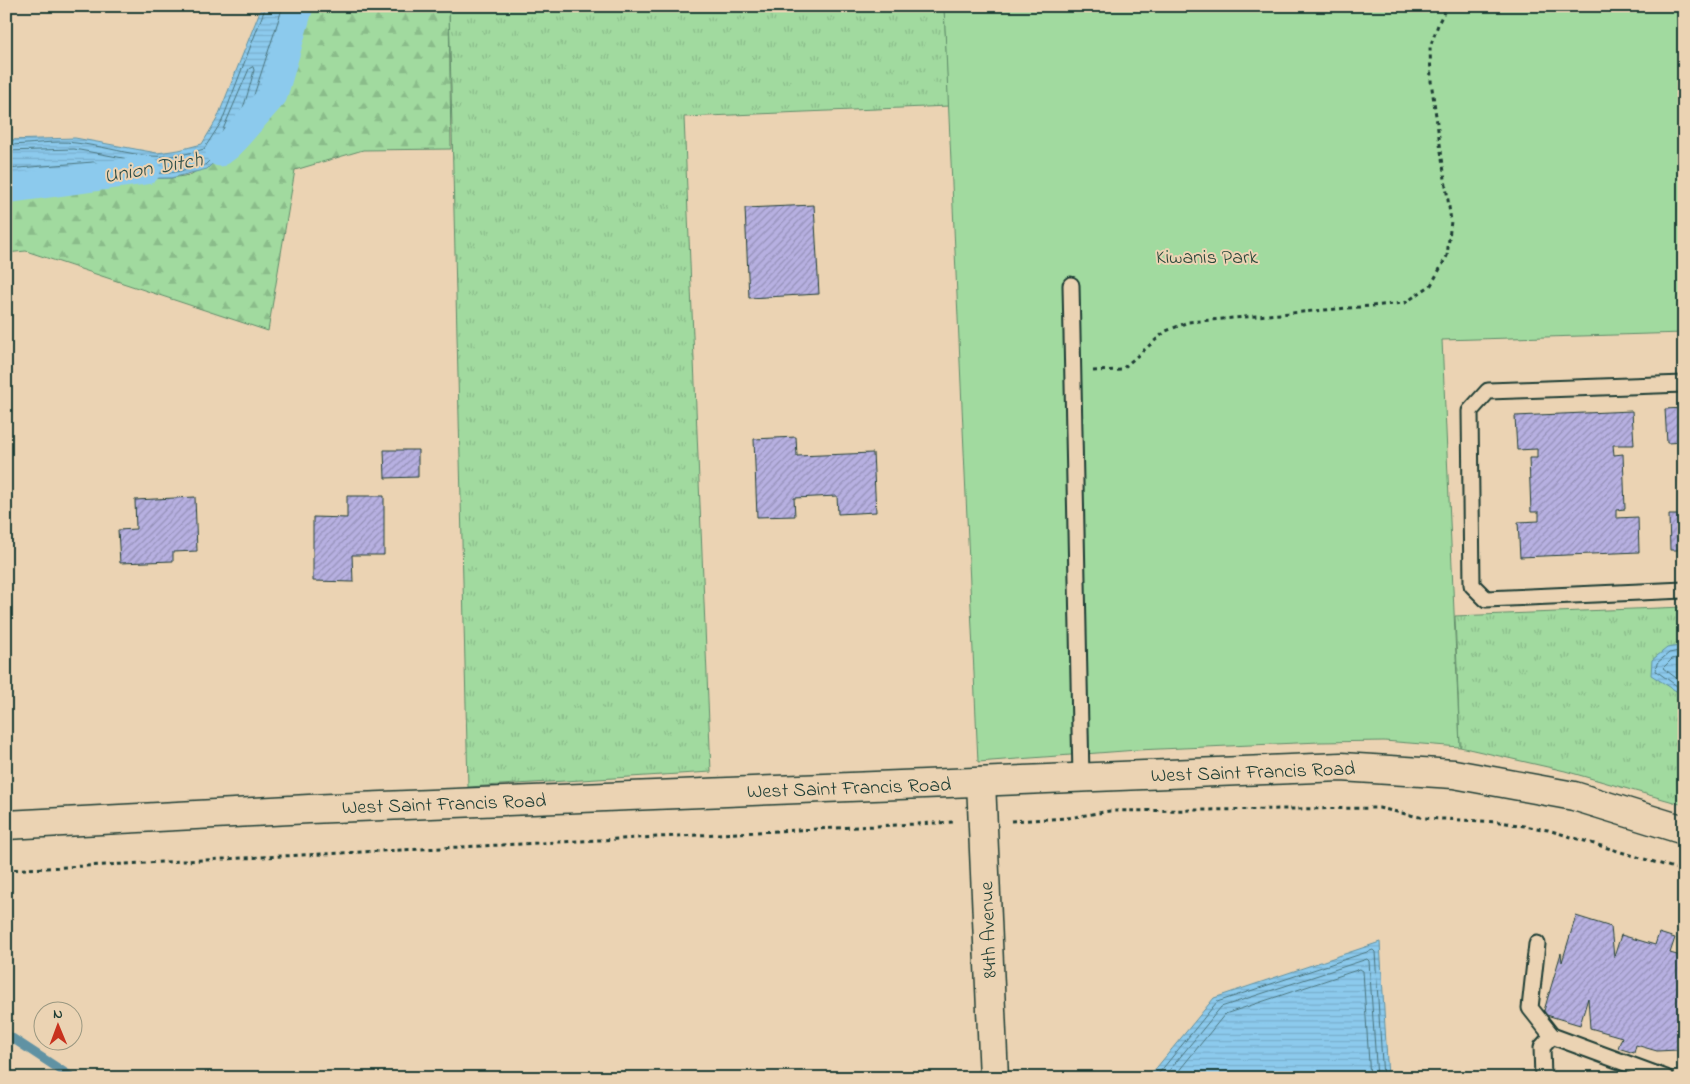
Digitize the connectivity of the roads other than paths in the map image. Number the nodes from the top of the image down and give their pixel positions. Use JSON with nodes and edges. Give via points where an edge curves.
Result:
{"nodes":[{"id":1,"x":1072,"y":285,"type":"dead end"},
{"id":2,"x":1684,"y":384,"type":"edge"},
{"id":3,"x":1684,"y":590,"type":"edge"},
{"id":4,"x":1082,"y":777,"type":"junction"},
{"id":5,"x":981,"y":782,"type":"junction"},
{"id":6,"x":6,"y":825,"type":"edge"},
{"id":7,"x":1684,"y":830,"type":"edge"},
{"id":8,"x":1537,"y":944,"type":"dead end"},
{"id":9,"x":1552,"y":1036,"type":"junction"},
{"id":10,"x":994,"y":1078,"type":"edge"},
{"id":11,"x":1543,"y":1078,"type":"edge"},
{"id":12,"x":1666,"y":1078,"type":"edge"}],
"edges":[{"from":1,"to":4,"type":"lane"},
{"from":2,"to":3,"type":"lane","via":[[1488,391],[1470,411],[1472,585],[1486,599]]},
{"from":4,"to":5,"type":"street","name":"West Saint Francis Road"},
{"from":4,"to":7,"type":"street","name":"West Saint Francis Road","via":[[1341,766],[1454,774],[1574,796]]},
{"from":5,"to":6,"type":"street","name":"West Saint Francis Road"},
{"from":5,"to":10,"type":"street","name":"84th Avenue"},
{"from":8,"to":9,"type":"lane","via":[[1530,1008]]},
{"from":9,"to":11,"type":"lane","via":[[1542,1047]]},
{"from":9,"to":12,"type":"lane"}]}
